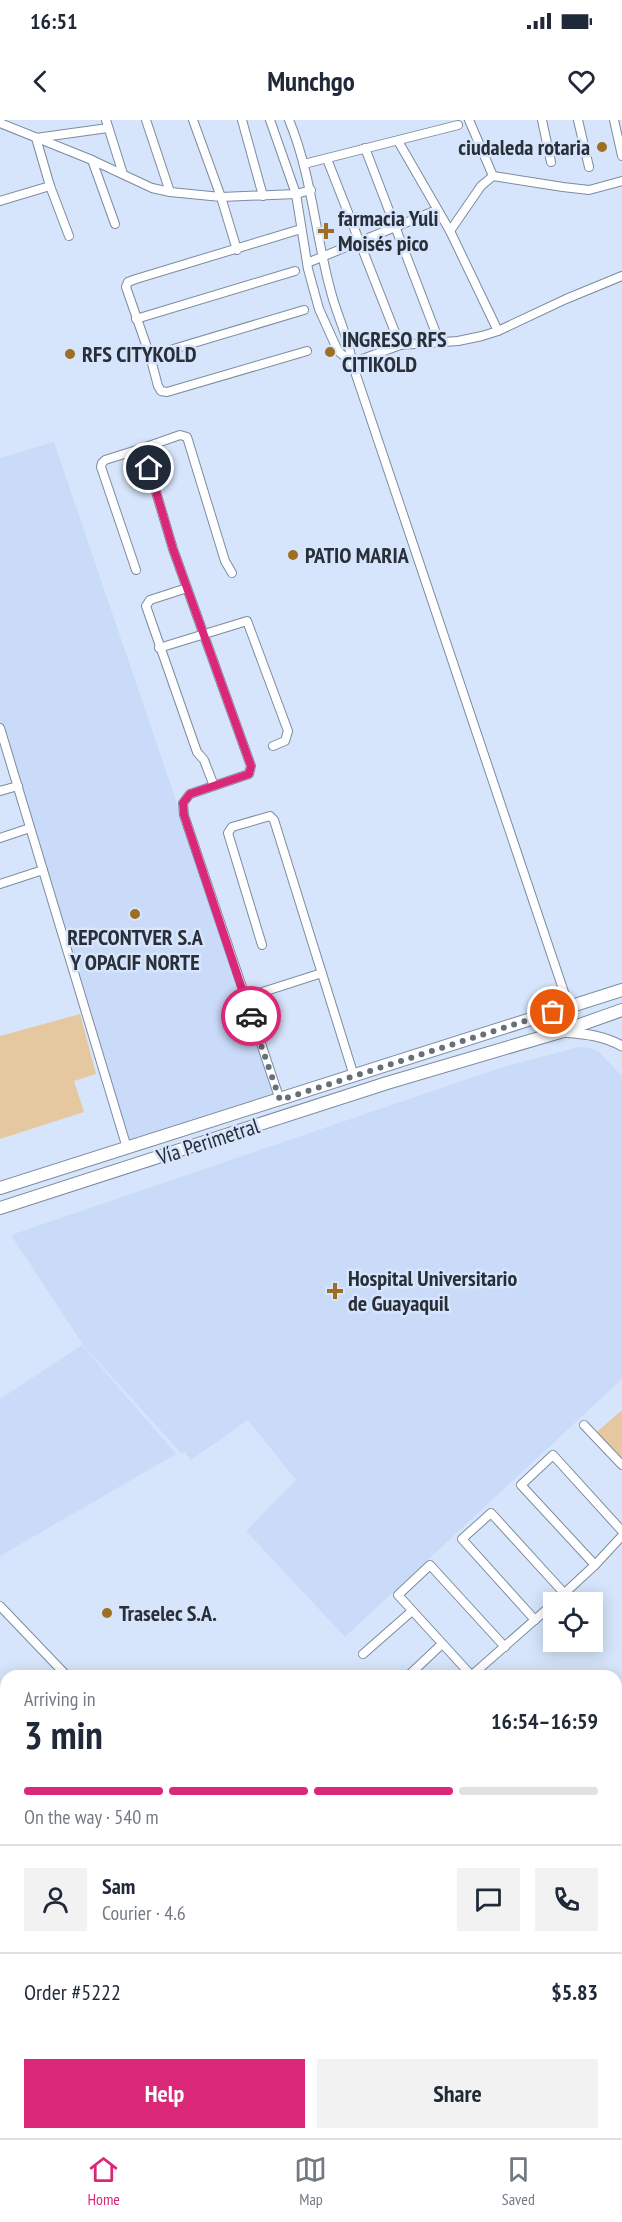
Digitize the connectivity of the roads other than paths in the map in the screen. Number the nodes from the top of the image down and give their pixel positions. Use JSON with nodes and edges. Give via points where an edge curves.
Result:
{"nodes":[{"id":1,"x":146,"y":120,"type":"edge"},
{"id":2,"x":193,"y":120,"type":"edge"},
{"id":3,"x":242,"y":120,"type":"edge"},
{"id":4,"x":270,"y":120,"type":"edge"},
{"id":5,"x":289,"y":120,"type":"edge"},
{"id":6,"x":469,"y":120,"type":"edge"},
{"id":7,"x":542,"y":120,"type":"edge"},
{"id":8,"x":578,"y":120,"type":"edge"},
{"id":9,"x":614,"y":120,"type":"edge"},
{"id":10,"x":0,"y":123,"type":"edge"},
{"id":11,"x":107,"y":124,"type":"edge"},
{"id":12,"x":458,"y":125,"type":"dead end"},
{"id":13,"x":36,"y":138,"type":"junction"},
{"id":14,"x":398,"y":141,"type":"junction"},
{"id":15,"x":365,"y":148,"type":"junction"},
{"id":16,"x":622,"y":156,"type":"edge"},
{"id":17,"x":327,"y":159,"type":"junction"},
{"id":18,"x":92,"y":160,"type":"junction"},
{"id":19,"x":552,"y":162,"type":"dead end"},
{"id":20,"x":304,"y":164,"type":"junction"},
{"id":21,"x":589,"y":166,"type":"dead end"},
{"id":22,"x":123,"y":174,"type":"junction"},
{"id":23,"x":493,"y":176,"type":"junction"},
{"id":24,"x":622,"y":181,"type":"edge"},
{"id":25,"x":50,"y":186,"type":"junction"},
{"id":26,"x":311,"y":190,"type":"junction"},
{"id":27,"x":170,"y":192,"type":"junction"},
{"id":28,"x":296,"y":194,"type":"junction"},
{"id":29,"x":263,"y":196,"type":"junction"},
{"id":30,"x":221,"y":198,"type":"junction"},
{"id":31,"x":0,"y":201,"type":"edge"},
{"id":32,"x":437,"y":210,"type":"junction"},
{"id":33,"x":115,"y":224,"type":"dead end"},
{"id":34,"x":397,"y":227,"type":"junction"},
{"id":35,"x":301,"y":229,"type":"junction"},
{"id":36,"x":450,"y":231,"type":"junction"},
{"id":37,"x":69,"y":236,"type":"dead end"},
{"id":38,"x":360,"y":243,"type":"junction"},
{"id":39,"x":237,"y":250,"type":"junction"},
{"id":40,"x":323,"y":257,"type":"junction"},
{"id":41,"x":307,"y":263,"type":"junction"},
{"id":42,"x":295,"y":272,"type":"dead end"},
{"id":43,"x":622,"y":276,"type":"edge"},
{"id":44,"x":304,"y":310,"type":"dead end"},
{"id":45,"x":136,"y":319,"type":"junction"},
{"id":46,"x":498,"y":331,"type":"junction"},
{"id":47,"x":439,"y":341,"type":"junction"},
{"id":48,"x":400,"y":345,"type":"junction"},
{"id":49,"x":307,"y":351,"type":"dead end"},
{"id":50,"x":150,"y":356,"type":"junction"},
{"id":51,"x":352,"y":363,"type":"junction"},
{"id":52,"x":143,"y":448,"type":"junction"},
{"id":53,"x":136,"y":570,"type":"dead end"},
{"id":54,"x":232,"y":573,"type":"dead end"},
{"id":55,"x":187,"y":588,"type":"junction"},
{"id":56,"x":203,"y":634,"type":"junction"},
{"id":57,"x":159,"y":648,"type":"junction"},
{"id":58,"x":0,"y":728,"type":"edge"},
{"id":59,"x":3,"y":746,"type":"edge"},
{"id":60,"x":273,"y":747,"type":"dead end"},
{"id":61,"x":18,"y":786,"type":"junction"},
{"id":62,"x":214,"y":786,"type":"junction"},
{"id":63,"x":0,"y":792,"type":"edge"},
{"id":64,"x":30,"y":828,"type":"junction"},
{"id":65,"x":0,"y":838,"type":"edge"},
{"id":66,"x":43,"y":870,"type":"junction"},
{"id":67,"x":0,"y":884,"type":"edge"},
{"id":68,"x":262,"y":945,"type":"dead end"},
{"id":69,"x":322,"y":973,"type":"junction"},
{"id":70,"x":622,"y":990,"type":"edge"},
{"id":71,"x":244,"y":998,"type":"junction"},
{"id":72,"x":569,"y":1007,"type":"junction"},
{"id":73,"x":622,"y":1010,"type":"edge"},
{"id":74,"x":560,"y":1032,"type":"junction"},
{"id":75,"x":622,"y":1046,"type":"edge"},
{"id":76,"x":354,"y":1076,"type":"junction"},
{"id":77,"x":280,"y":1100,"type":"junction"},
{"id":78,"x":127,"y":1148,"type":"junction"},
{"id":79,"x":0,"y":1188,"type":"edge"},
{"id":80,"x":0,"y":1208,"type":"edge"},
{"id":81,"x":584,"y":1425,"type":"dead end"},
{"id":82,"x":622,"y":1465,"type":"edge"},
{"id":83,"x":622,"y":1531,"type":"edge"},
{"id":84,"x":622,"y":1536,"type":"edge"},
{"id":85,"x":595,"y":1565,"type":"junction"},
{"id":86,"x":563,"y":1592,"type":"edge"},
{"id":87,"x":565,"y":1592,"type":"edge"},
{"id":88,"x":0,"y":1606,"type":"edge"},
{"id":89,"x":412,"y":1611,"type":"junction"},
{"id":90,"x":543,"y":1612,"type":"edge"},
{"id":91,"x":535,"y":1620,"type":"junction"},
{"id":92,"x":442,"y":1644,"type":"junction"},
{"id":93,"x":505,"y":1647,"type":"junction"},
{"id":94,"x":363,"y":1654,"type":"dead end"},
{"id":95,"x":61,"y":1670,"type":"edge"},
{"id":96,"x":414,"y":1670,"type":"edge"},
{"id":97,"x":466,"y":1670,"type":"edge"},
{"id":98,"x":477,"y":1670,"type":"edge"}],
"edges":[{"from":1,"to":27,"type":"street"},
{"from":2,"to":30,"type":"street"},
{"from":3,"to":29,"type":"street"},
{"from":4,"to":28,"type":"street"},
{"from":5,"to":20,"type":"street"},
{"from":6,"to":23,"type":"street"},
{"from":7,"to":19,"type":"street"},
{"from":8,"to":21,"type":"street"},
{"from":9,"to":16,"type":"street"},
{"from":10,"to":13,"type":"street"},
{"from":11,"to":13,"type":"street"},
{"from":11,"to":22,"type":"street"},
{"from":12,"to":14,"type":"street"},
{"from":13,"to":18,"type":"street"},
{"from":13,"to":25,"type":"street"},
{"from":14,"to":15,"type":"street"},
{"from":14,"to":32,"type":"street"},
{"from":15,"to":17,"type":"street"},
{"from":15,"to":34,"type":"street"},
{"from":17,"to":20,"type":"street"},
{"from":17,"to":38,"type":"street"},
{"from":18,"to":22,"type":"street"},
{"from":18,"to":33,"type":"street"},
{"from":20,"to":26,"type":"street"},
{"from":22,"to":27,"type":"street"},
{"from":23,"to":24,"type":"street","via":[[589,189]]},
{"from":23,"to":36,"type":"street","via":[[481,186]]},
{"from":25,"to":31,"type":"street"},
{"from":25,"to":37,"type":"street"},
{"from":26,"to":28,"type":"street"},
{"from":26,"to":40,"type":"street"},
{"from":27,"to":30,"type":"street"},
{"from":28,"to":29,"type":"street"},
{"from":28,"to":35,"type":"street"},
{"from":29,"to":30,"type":"street"},
{"from":30,"to":39,"type":"street"},
{"from":32,"to":34,"type":"street"},
{"from":32,"to":36,"type":"street"},
{"from":34,"to":38,"type":"street"},
{"from":34,"to":47,"type":"street"},
{"from":35,"to":39,"type":"street"},
{"from":35,"to":41,"type":"street"},
{"from":36,"to":46,"type":"street"},
{"from":38,"to":40,"type":"street"},
{"from":38,"to":48,"type":"street"},
{"from":39,"to":45,"type":"street","via":[[128,282],[126,287]]},
{"from":40,"to":41,"type":"street"},
{"from":40,"to":51,"type":"street"},
{"from":41,"to":51,"type":"street","via":[[330,336],[338,351]]},
{"from":42,"to":45,"type":"street"},
{"from":43,"to":46,"type":"street"},
{"from":44,"to":50,"type":"street"},
{"from":45,"to":50,"type":"street"},
{"from":46,"to":47,"type":"street"},
{"from":47,"to":48,"type":"street"},
{"from":48,"to":51,"type":"street"},
{"from":49,"to":50,"type":"street","via":[[167,392],[158,386]]},
{"from":51,"to":72,"type":"street"},
{"from":52,"to":53,"type":"street","via":[[105,460],[101,467]]},
{"from":52,"to":54,"type":"street","via":[[180,435],[187,437]]},
{"from":52,"to":55,"type":"street"},
{"from":55,"to":56,"type":"street"},
{"from":55,"to":57,"type":"street","via":[[147,603]]},
{"from":56,"to":57,"type":"street"},
{"from":56,"to":60,"type":"street","via":[[244,621],[249,623],[288,731],[285,741]]},
{"from":56,"to":62,"type":"street","via":[[252,770]]},
{"from":57,"to":62,"type":"street","via":[[197,752]]},
{"from":58,"to":59,"type":"street"},
{"from":59,"to":61,"type":"street"},
{"from":61,"to":63,"type":"street"},
{"from":61,"to":64,"type":"street"},
{"from":62,"to":71,"type":"street","via":[[190,794],[183,803],[184,815]]},
{"from":64,"to":65,"type":"street"},
{"from":64,"to":66,"type":"street"},
{"from":66,"to":67,"type":"street"},
{"from":66,"to":78,"type":"street"},
{"from":68,"to":69,"type":"street","via":[[228,833],[232,827],[270,816]]},
{"from":69,"to":71,"type":"street"},
{"from":69,"to":76,"type":"street"},
{"from":70,"to":72,"type":"highway","name":"Vía Perimetral"},
{"from":71,"to":77,"type":"street"},
{"from":72,"to":76,"type":"highway","name":"Vía Perimetral"},
{"from":73,"to":74,"type":"highway","name":"Vía Perimetral"},
{"from":74,"to":75,"type":"main road","via":[[595,1035]]},
{"from":74,"to":80,"type":"highway","name":"Vía Perimetral","via":[[387,1083]]},
{"from":76,"to":77,"type":"highway","name":"Vía Perimetral"},
{"from":77,"to":78,"type":"highway","name":"Vía Perimetral"},
{"from":78,"to":79,"type":"highway","name":"Vía Perimetral"},
{"from":81,"to":82,"type":"street"},
{"from":83,"to":85,"type":"street","via":[[553,1455],[521,1485]]},
{"from":84,"to":85,"type":"street"},
{"from":85,"to":87,"type":"street"},
{"from":86,"to":91,"type":"street","via":[[491,1513],[462,1539]]},
{"from":88,"to":95,"type":"street"},
{"from":89,"to":92,"type":"street"},
{"from":89,"to":93,"type":"street","via":[[398,1595],[430,1565]]},
{"from":89,"to":94,"type":"street"},
{"from":90,"to":91,"type":"street"},
{"from":91,"to":93,"type":"street"},
{"from":92,"to":96,"type":"street"},
{"from":92,"to":97,"type":"street"},
{"from":93,"to":98,"type":"street"}]}
